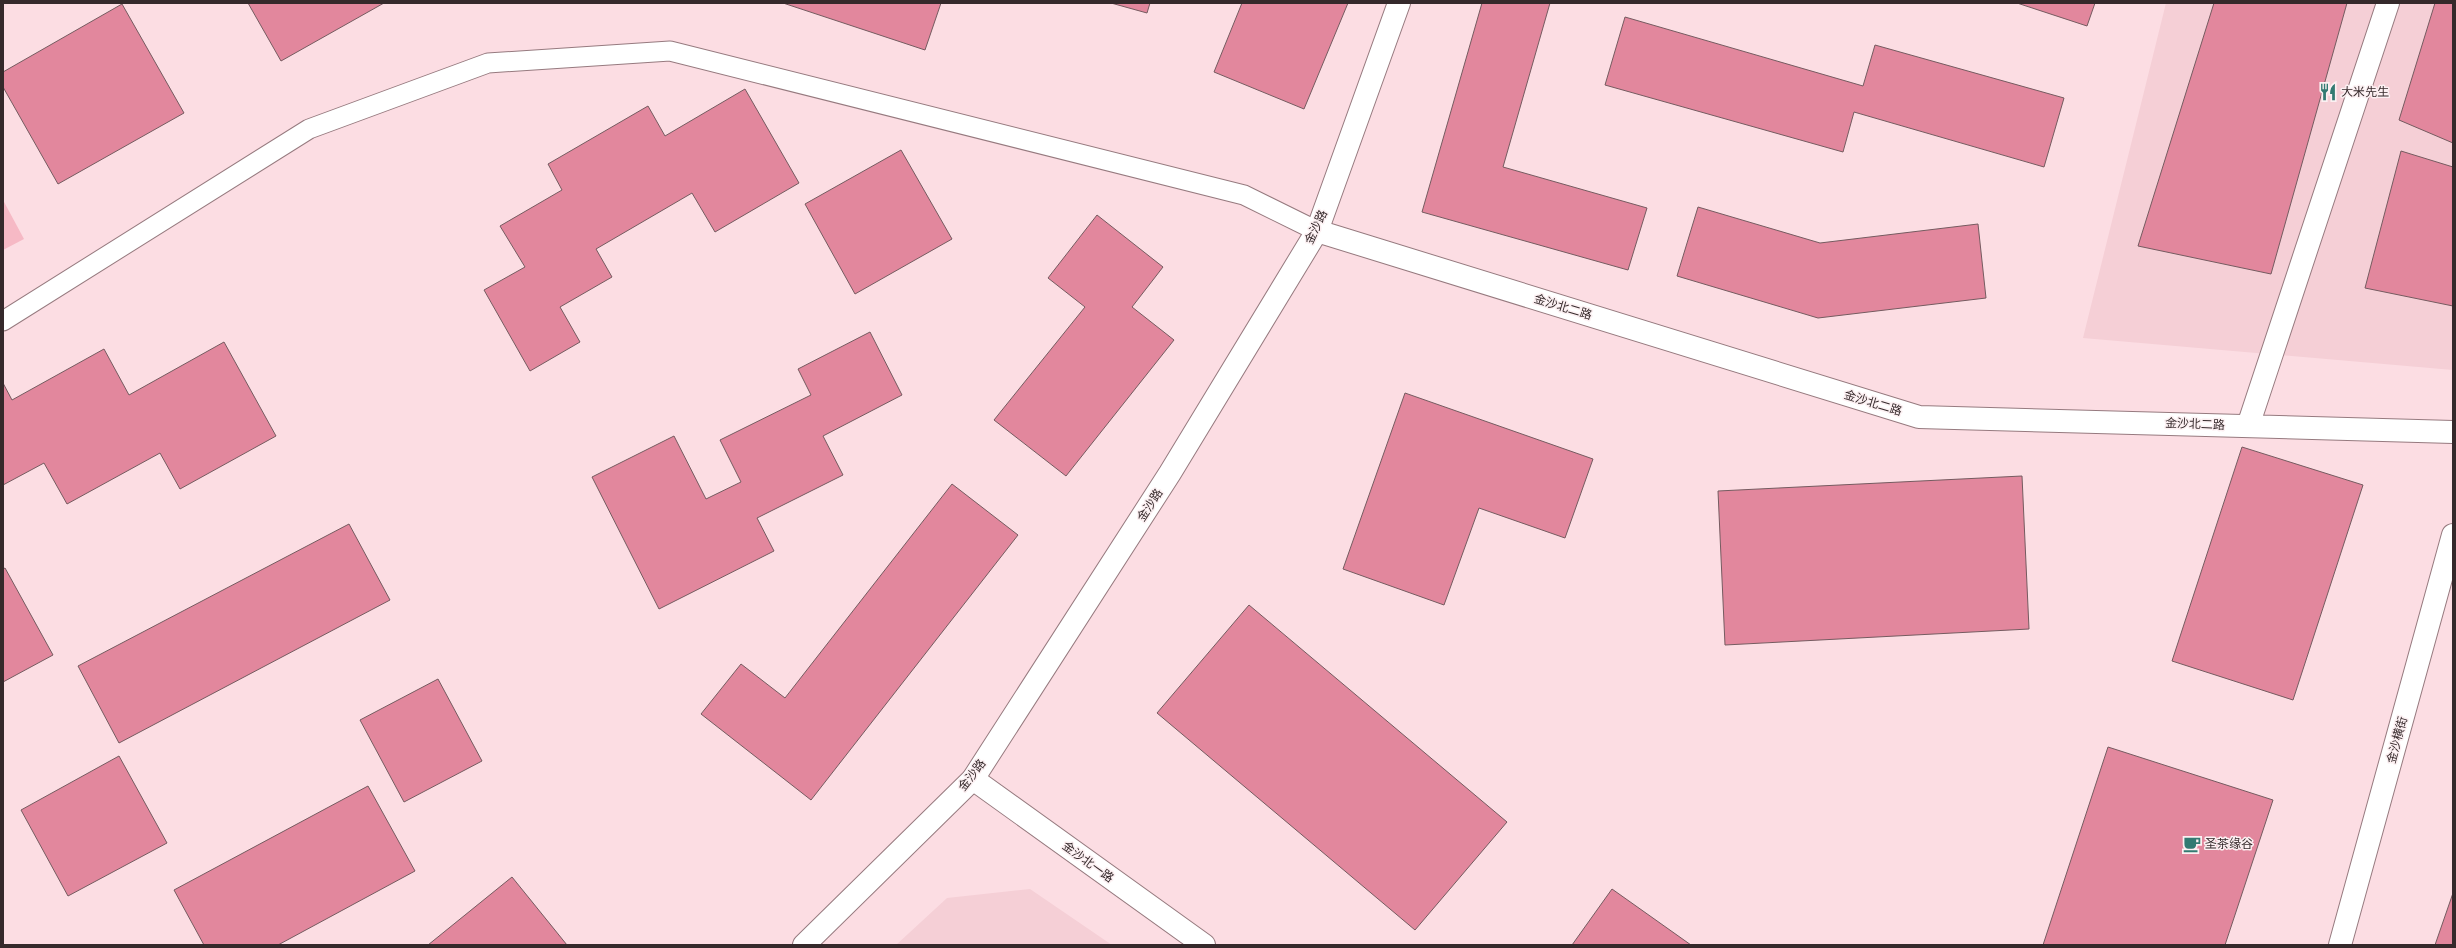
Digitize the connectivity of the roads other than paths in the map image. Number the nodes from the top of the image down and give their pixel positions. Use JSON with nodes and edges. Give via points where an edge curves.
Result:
{"nodes":[{"id":1,"x":1399,"y":3,"type":"edge"},
{"id":2,"x":2388,"y":3,"type":"edge"},
{"id":3,"x":1317,"y":231,"type":"junction"},
{"id":4,"x":3,"y":321,"type":"edge"},
{"id":5,"x":2248,"y":426,"type":"junction"},
{"id":6,"x":2453,"y":432,"type":"edge"},
{"id":7,"x":2453,"y":535,"type":"edge"},
{"id":8,"x":973,"y":779,"type":"junction"},
{"id":9,"x":804,"y":945,"type":"edge"},
{"id":10,"x":1204,"y":945,"type":"edge"},
{"id":11,"x":2340,"y":945,"type":"edge"}],
"edges":[{"from":1,"to":3,"type":"street","name":"金沙路"},
{"from":2,"to":5,"type":"street"},
{"from":3,"to":4,"type":"lane","via":[[1244,194],[670,51],[488,63],[309,129]]},
{"from":3,"to":5,"type":"street","name":"金沙北二路","via":[[1919,417]]},
{"from":3,"to":8,"type":"street","name":"金沙路","via":[[1170,473]]},
{"from":5,"to":6,"type":"street","name":"金沙北二路"},
{"from":7,"to":11,"type":"street","name":"金沙横街"},
{"from":8,"to":9,"type":"street","name":"金沙路"},
{"from":8,"to":10,"type":"street","name":"金沙北一路"}]}
